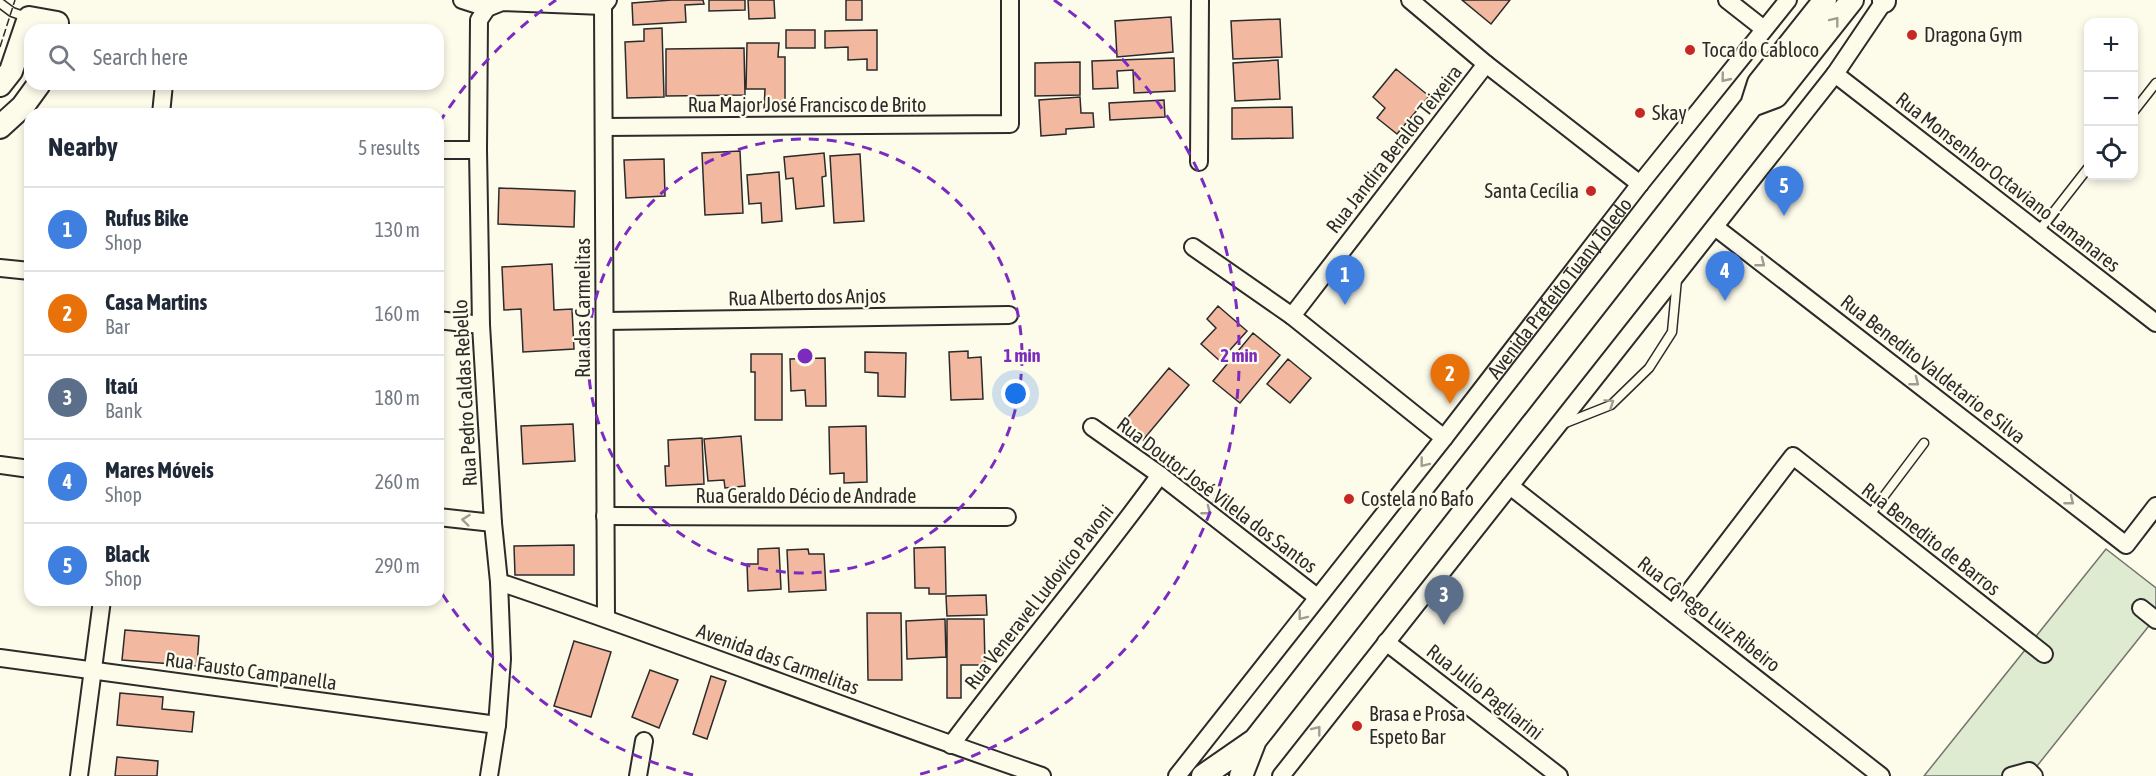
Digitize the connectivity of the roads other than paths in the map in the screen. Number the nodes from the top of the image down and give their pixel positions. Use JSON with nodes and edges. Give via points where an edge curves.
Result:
{"nodes":[{"id":1,"x":462,"y":0,"type":"edge"},
{"id":2,"x":1010,"y":0,"type":"edge"},
{"id":3,"x":1200,"y":0,"type":"edge"},
{"id":4,"x":1410,"y":0,"type":"edge"},
{"id":5,"x":1727,"y":0,"type":"edge"},
{"id":6,"x":1788,"y":0,"type":"edge"},
{"id":7,"x":1825,"y":0,"type":"edge"},
{"id":8,"x":1852,"y":0,"type":"edge"},
{"id":9,"x":1884,"y":0,"type":"edge"},
{"id":10,"x":0,"y":3,"type":"edge"},
{"id":11,"x":606,"y":3,"type":"edge"},
{"id":12,"x":487,"y":8,"type":"junction"},
{"id":13,"x":29,"y":18,"type":"junction"},
{"id":14,"x":27,"y":24,"type":"edge"},
{"id":15,"x":57,"y":24,"type":"edge"},
{"id":16,"x":1764,"y":29,"type":"junction"},
{"id":17,"x":24,"y":36,"type":"edge"},
{"id":18,"x":1486,"y":64,"type":"junction"},
{"id":19,"x":1835,"y":74,"type":"junction"},
{"id":20,"x":2156,"y":83,"type":"edge"},
{"id":21,"x":0,"y":85,"type":"edge"},
{"id":22,"x":35,"y":90,"type":"edge"},
{"id":23,"x":163,"y":90,"type":"edge"},
{"id":24,"x":1752,"y":105,"type":"junction"},
{"id":25,"x":2138,"y":105,"type":"edge"},
{"id":26,"x":162,"y":108,"type":"edge"},
{"id":27,"x":0,"y":127,"type":"edge"},
{"id":28,"x":604,"y":127,"type":"junction"},
{"id":29,"x":444,"y":150,"type":"edge"},
{"id":30,"x":478,"y":150,"type":"junction"},
{"id":31,"x":1199,"y":162,"type":"dead end"},
{"id":32,"x":2084,"y":173,"type":"edge"},
{"id":33,"x":1640,"y":184,"type":"junction"},
{"id":34,"x":1715,"y":227,"type":"junction"},
{"id":35,"x":2038,"y":232,"type":"junction"},
{"id":36,"x":1193,"y":247,"type":"dead end"},
{"id":37,"x":0,"y":267,"type":"edge"},
{"id":38,"x":24,"y":270,"type":"edge"},
{"id":39,"x":1677,"y":274,"type":"junction"},
{"id":40,"x":1009,"y":315,"type":"dead end"},
{"id":41,"x":1292,"y":316,"type":"junction"},
{"id":42,"x":444,"y":321,"type":"edge"},
{"id":43,"x":604,"y":321,"type":"junction"},
{"id":44,"x":2156,"y":323,"type":"edge"},
{"id":45,"x":481,"y":325,"type":"junction"},
{"id":46,"x":1557,"y":426,"type":"junction"},
{"id":47,"x":1092,"y":427,"type":"dead end"},
{"id":48,"x":1444,"y":438,"type":"junction"},
{"id":49,"x":1924,"y":442,"type":"dead end"},
{"id":50,"x":0,"y":465,"type":"edge"},
{"id":51,"x":24,"y":469,"type":"edge"},
{"id":52,"x":1160,"y":475,"type":"junction"},
{"id":53,"x":1510,"y":486,"type":"junction"},
{"id":54,"x":2156,"y":506,"type":"edge"},
{"id":55,"x":605,"y":516,"type":"junction"},
{"id":56,"x":1869,"y":516,"type":"junction"},
{"id":57,"x":1007,"y":517,"type":"dead end"},
{"id":58,"x":444,"y":518,"type":"edge"},
{"id":59,"x":493,"y":523,"type":"junction"},
{"id":60,"x":499,"y":582,"type":"junction"},
{"id":61,"x":1317,"y":597,"type":"junction"},
{"id":62,"x":101,"y":606,"type":"edge"},
{"id":63,"x":2141,"y":608,"type":"dead end"},
{"id":64,"x":1673,"y":613,"type":"junction"},
{"id":65,"x":606,"y":618,"type":"junction"},
{"id":66,"x":2156,"y":620,"type":"edge"},
{"id":67,"x":1386,"y":642,"type":"junction"},
{"id":68,"x":2044,"y":654,"type":"dead end"},
{"id":69,"x":0,"y":658,"type":"edge"},
{"id":70,"x":93,"y":671,"type":"junction"},
{"id":71,"x":497,"y":725,"type":"junction"},
{"id":72,"x":1255,"y":740,"type":"junction"},
{"id":73,"x":644,"y":741,"type":"dead end"},
{"id":74,"x":951,"y":745,"type":"junction"},
{"id":75,"x":1541,"y":771,"type":"edge"},
{"id":76,"x":79,"y":776,"type":"edge"},
{"id":77,"x":489,"y":776,"type":"edge"},
{"id":78,"x":638,"y":776,"type":"edge"},
{"id":79,"x":1042,"y":776,"type":"edge"},
{"id":80,"x":1177,"y":776,"type":"edge"},
{"id":81,"x":1203,"y":776,"type":"edge"},
{"id":82,"x":1241,"y":776,"type":"edge"},
{"id":83,"x":1281,"y":776,"type":"edge"},
{"id":84,"x":1559,"y":776,"type":"edge"},
{"id":85,"x":1881,"y":776,"type":"edge"},
{"id":86,"x":2013,"y":776,"type":"edge"},
{"id":87,"x":2034,"y":776,"type":"edge"}],
"edges":[{"from":1,"to":12,"type":"street"},
{"from":2,"to":28,"type":"street","name":"Rua Major José Francisco de Brito","via":[[1010,124]]},
{"from":3,"to":31,"type":"street"},
{"from":4,"to":18,"type":"street"},
{"from":5,"to":16,"type":"street"},
{"from":6,"to":16,"type":"street","name":"Avenida Prefeito Tuany Toledo"},
{"from":7,"to":24,"type":"main road","name":"Avenida Prefeito Tuany Toledo","via":[[1759,82]]},
{"from":24,"to":8,"type":"main road","name":"Avenida Prefeito Tuany Toledo","one_way":true,"via":[[1776,96]]},
{"from":9,"to":19,"type":"street"},
{"from":10,"to":13,"type":"lane"},
{"from":11,"to":12,"type":"street","via":[[502,2]]},
{"from":11,"to":28,"type":"street","name":"Rua das Carmelitas"},
{"from":12,"to":30,"type":"street","name":"Rua Pedro Caldas Rebello","via":[[479,20]]},
{"from":13,"to":14,"type":"main road"},
{"from":13,"to":15,"type":"main road"},
{"from":16,"to":33,"type":"street","name":"Avenida Prefeito Tuany Toledo","one_way":true},
{"from":17,"to":21,"type":"main road","via":[[11,71]]},
{"from":18,"to":33,"type":"street"},
{"from":18,"to":41,"type":"street","name":"Rua Jandira Beraldo Teixeira"},
{"from":19,"to":34,"type":"street"},
{"from":19,"to":35,"type":"street","name":"Rua Monsenhor Octaviano Lamanares"},
{"from":20,"to":25,"type":"lane"},
{"from":22,"to":27,"type":"main road"},
{"from":23,"to":26,"type":"street"},
{"from":24,"to":72,"type":"main road","name":"Avenida Prefeito Tuany Toledo"},
{"from":28,"to":43,"type":"street","name":"Rua das Carmelitas"},
{"from":29,"to":30,"type":"street"},
{"from":30,"to":45,"type":"street","name":"Rua Pedro Caldas Rebello"},
{"from":32,"to":35,"type":"lane"},
{"from":33,"to":48,"type":"street","name":"Avenida Prefeito Tuany Toledo"},
{"from":34,"to":39,"type":"street"},
{"from":34,"to":54,"type":"street","name":"Rua Benedito Valdetario e Silva","one_way":true,"via":[[2126,545]]},
{"from":35,"to":44,"type":"street","name":"Rua Monsenhor Octaviano Lamanares"},
{"from":36,"to":41,"type":"street"},
{"from":37,"to":38,"type":"street"},
{"from":39,"to":46,"type":"street"},
{"from":46,"to":39,"type":"lane","one_way":true,"via":[[1611,405],[1649,368],[1672,332]]},
{"from":40,"to":43,"type":"street","name":"Rua Alberto dos Anjos"},
{"from":41,"to":48,"type":"street"},
{"from":42,"to":45,"type":"street"},
{"from":43,"to":55,"type":"street","name":"Rua das Carmelitas"},
{"from":45,"to":59,"type":"street","name":"Rua Pedro Caldas Rebello"},
{"from":46,"to":53,"type":"street"},
{"from":47,"to":52,"type":"street","name":"Rua Doutor José Vilela dos Santos"},
{"from":48,"to":61,"type":"street","name":"Avenida Prefeito Tuany Toledo","one_way":true},
{"from":49,"to":56,"type":"lane"},
{"from":50,"to":51,"type":"street"},
{"from":52,"to":61,"type":"street","name":"Rua Doutor José Vilela dos Santos","one_way":true},
{"from":52,"to":74,"type":"street","name":"Rua Veneravel Ludovico Pavoni"},
{"from":53,"to":64,"type":"street","name":"Rua Cônego Luiz Ribeiro"},
{"from":53,"to":67,"type":"street"},
{"from":55,"to":57,"type":"street","name":"Rua Geraldo Décio de Andrade"},
{"from":55,"to":65,"type":"street","name":"Rua das Carmelitas"},
{"from":56,"to":64,"type":"street","name":"Rua Benedito de Barros","via":[[1793,456]]},
{"from":56,"to":68,"type":"street","name":"Rua Benedito de Barros"},
{"from":59,"to":58,"type":"street","one_way":true},
{"from":59,"to":60,"type":"street","name":"Rua Pedro Caldas Rebello"},
{"from":60,"to":65,"type":"street","name":"Avenida das Carmelitas"},
{"from":60,"to":71,"type":"street","name":"Rua Pedro Caldas Rebello","via":[[501,659]]},
{"from":61,"to":80,"type":"street","name":"Avenida Prefeito Tuany Toledo","one_way":true},
{"from":62,"to":70,"type":"street"},
{"from":63,"to":66,"type":"street"},
{"from":64,"to":85,"type":"street","name":"Rua Cônego Luiz Ribeiro"},
{"from":65,"to":74,"type":"street","name":"Avenida das Carmelitas"},
{"from":67,"to":75,"type":"street","name":"Rua Julio Pagliarini"},
{"from":83,"to":67,"type":"street","one_way":true},
{"from":69,"to":70,"type":"street","name":"Rua Fausto Campanella"},
{"from":70,"to":71,"type":"street","name":"Rua Fausto Campanella"},
{"from":70,"to":76,"type":"street"},
{"from":71,"to":77,"type":"street","name":"Rua Pedro Caldas Rebello"},
{"from":72,"to":81,"type":"main road","name":"Avenida Prefeito Tuany Toledo"},
{"from":72,"to":82,"type":"main road","name":"Avenida Prefeito Tuany Toledo"},
{"from":73,"to":78,"type":"street"},
{"from":74,"to":79,"type":"street","name":"Avenida das Carmelitas"},
{"from":75,"to":84,"type":"street","name":"Rua Julio Pagliarini"},
{"from":86,"to":87,"type":"street","via":[[2029,771]]}]}
